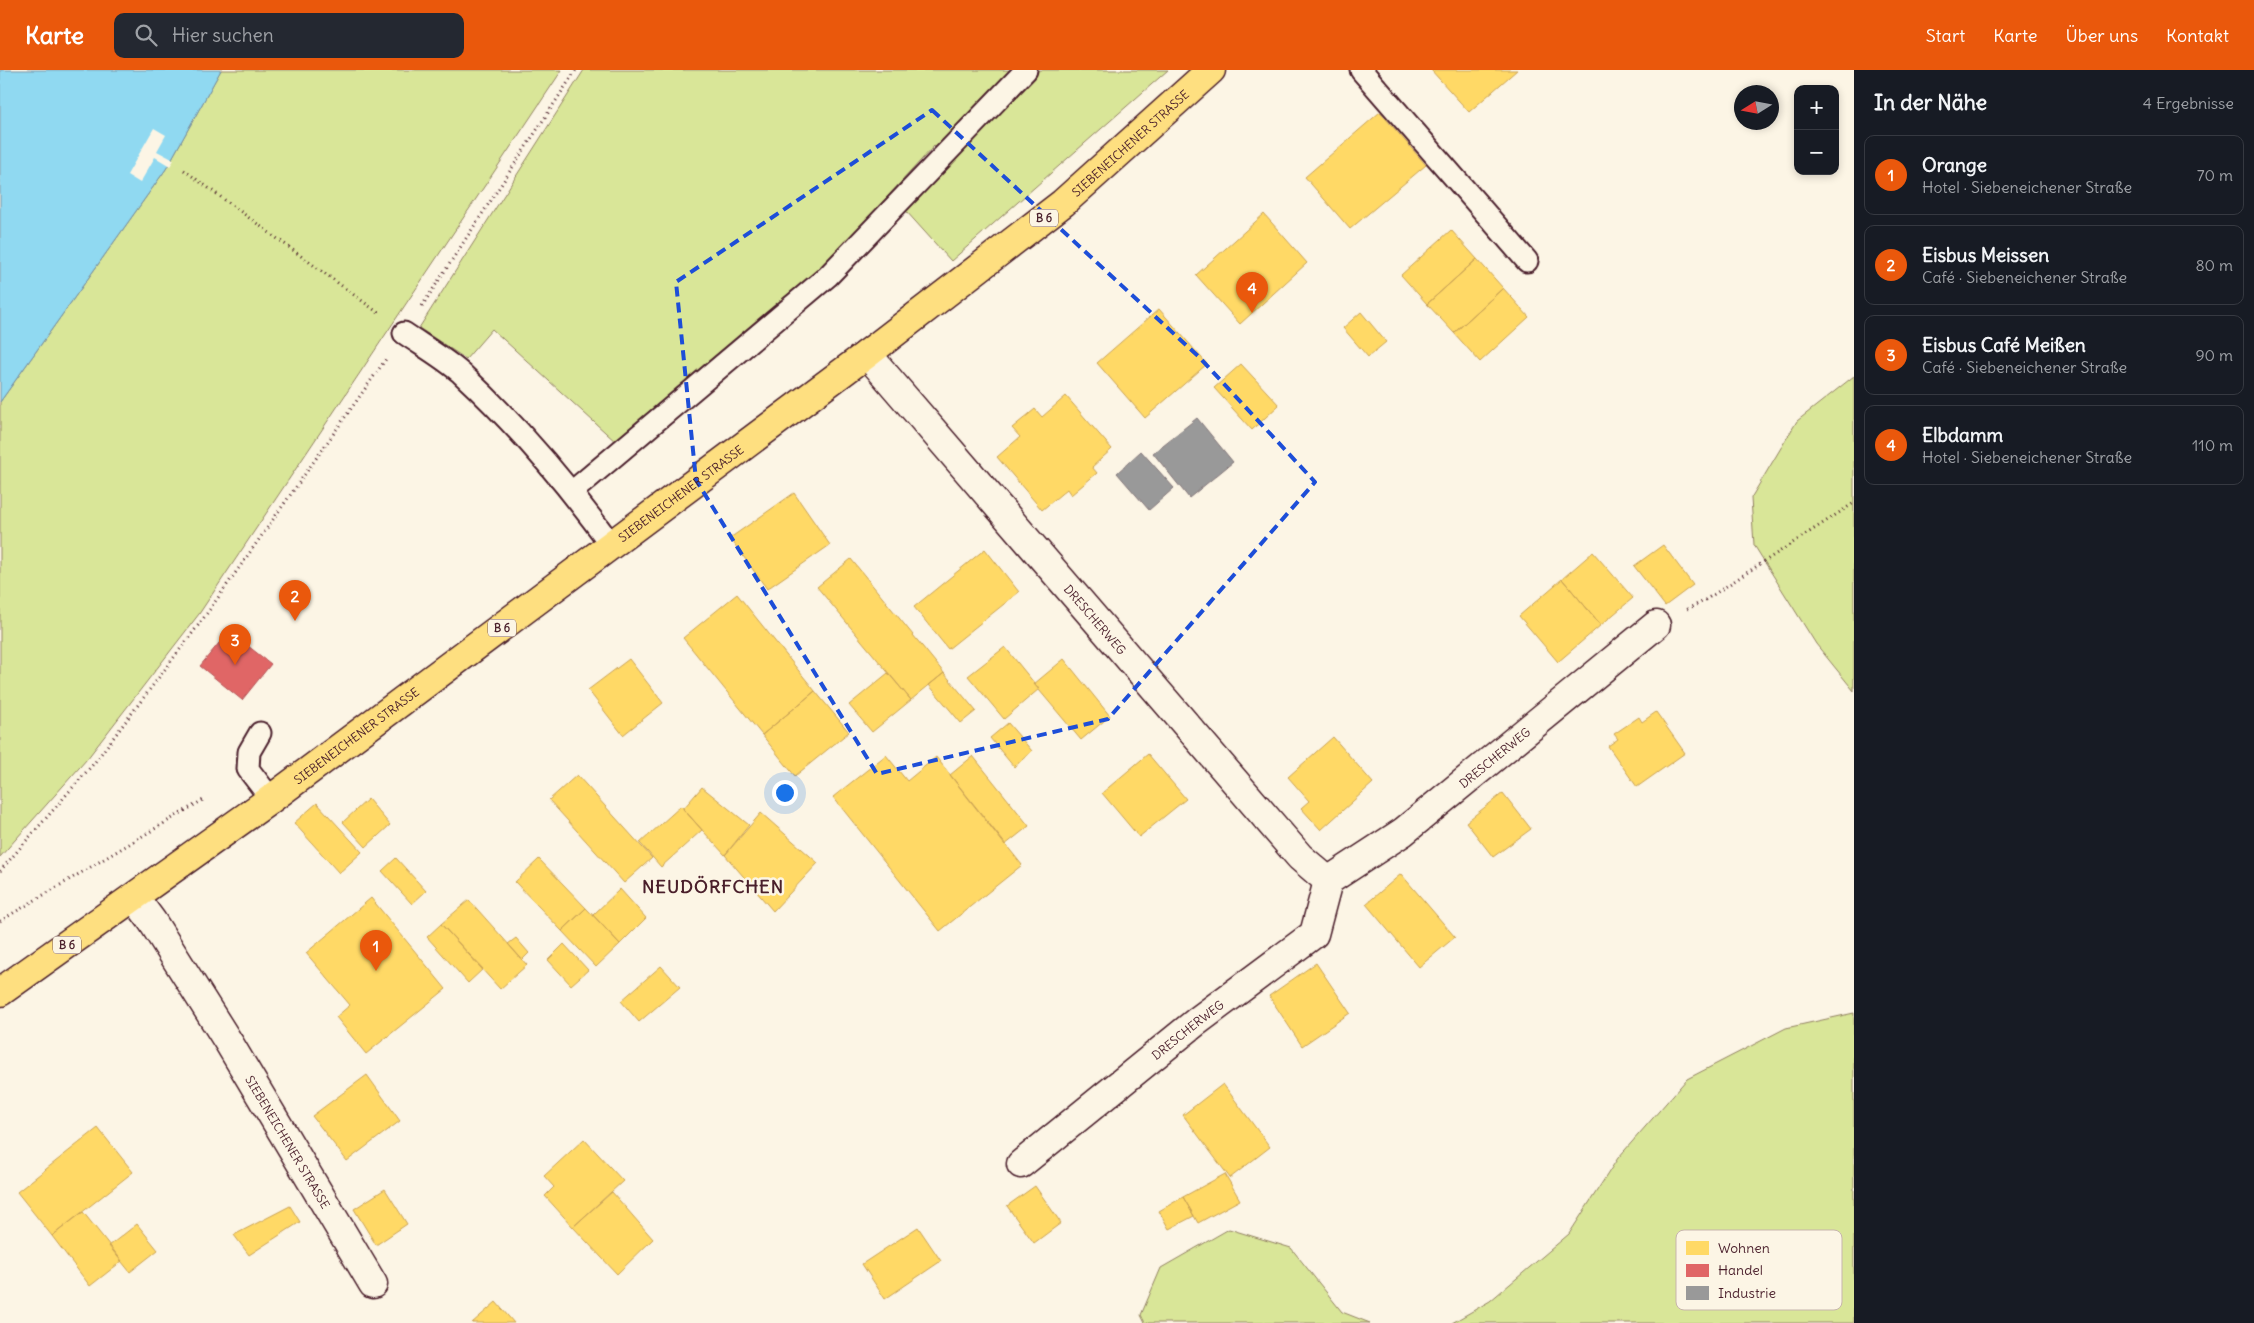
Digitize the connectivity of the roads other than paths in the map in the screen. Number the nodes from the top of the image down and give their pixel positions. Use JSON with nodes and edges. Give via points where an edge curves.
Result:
{"nodes":[{"id":1,"x":1026,"y":70,"type":"edge"},
{"id":2,"x":1211,"y":70,"type":"edge"},
{"id":3,"x":1361,"y":70,"type":"edge"},
{"id":4,"x":1527,"y":261,"type":"dead end"},
{"id":5,"x":404,"y":332,"type":"road end"},
{"id":6,"x":867,"y":354,"type":"junction"},
{"id":7,"x":573,"y":491,"type":"junction"},
{"id":8,"x":612,"y":546,"type":"junction"},
{"id":9,"x":1656,"y":625,"type":"road end"},
{"id":10,"x":260,"y":733,"type":"dead end"},
{"id":11,"x":271,"y":799,"type":"junction"},
{"id":12,"x":1328,"y":881,"type":"junction"},
{"id":13,"x":135,"y":898,"type":"junction"},
{"id":14,"x":0,"y":992,"type":"edge"},
{"id":15,"x":1021,"y":1164,"type":"dead end"},
{"id":16,"x":373,"y":1284,"type":"dead end"}],
"edges":[{"from":1,"to":7,"type":"lane","via":[[828,276]]},
{"from":2,"to":6,"type":"main road","name":"SIEBENEICHENER STRASSE","number":"B 6","via":[[1063,203]]},
{"from":3,"to":4,"type":"lane"},
{"from":5,"to":7,"type":"lane","via":[[460,372]]},
{"from":6,"to":8,"type":"main road","name":"SIEBENEICHENER STRASSE","number":"B 6"},
{"from":6,"to":12,"type":"street","name":"DRESCHERWEG","via":[[1300,857]]},
{"from":7,"to":8,"type":"lane"},
{"from":8,"to":11,"type":"main road","name":"SIEBENEICHENER STRASSE","number":"B 6"},
{"from":9,"to":12,"type":"street","name":"DRESCHERWEG","via":[[1403,832]]},
{"from":10,"to":11,"type":"lane","via":[[249,752],[248,769]]},
{"from":11,"to":13,"type":"main road","name":"SIEBENEICHENER STRASSE","number":"B 6"},
{"from":12,"to":15,"type":"street","name":"DRESCHERWEG","via":[[1314,934],[1196,1022]]},
{"from":13,"to":14,"type":"main road","name":"SIEBENEICHENER STRASSE","number":"B 6"},
{"from":13,"to":16,"type":"street","name":"SIEBENEICHENER STRASSE","via":[[229,1043]]}]}
